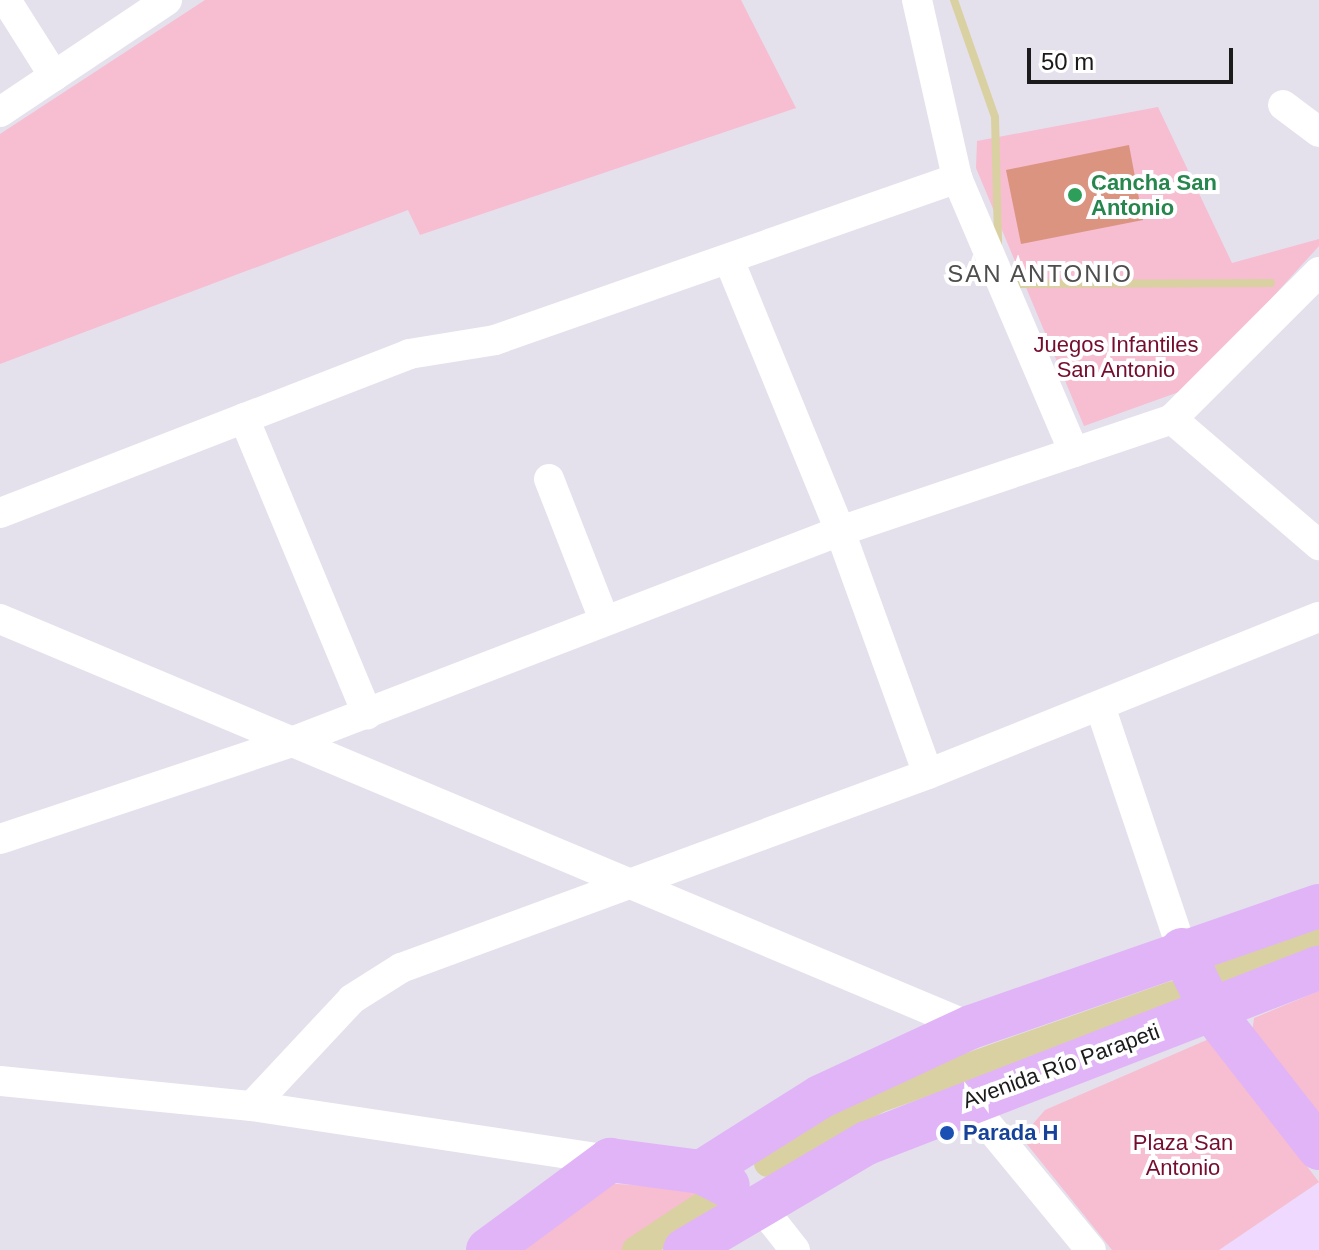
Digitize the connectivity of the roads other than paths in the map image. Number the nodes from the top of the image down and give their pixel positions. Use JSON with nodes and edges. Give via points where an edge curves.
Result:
{"nodes":[{"id":1,"x":6,"y":0,"type":"edge"},
{"id":2,"x":167,"y":0,"type":"edge"},
{"id":3,"x":917,"y":0,"type":"edge"},
{"id":4,"x":54,"y":76,"type":"junction"},
{"id":5,"x":1283,"y":105,"type":"dead end"},
{"id":6,"x":0,"y":112,"type":"edge"},
{"id":7,"x":1319,"y":132,"type":"edge"},
{"id":8,"x":957,"y":178,"type":"junction"},
{"id":9,"x":729,"y":260,"type":"junction"},
{"id":10,"x":1319,"y":272,"type":"edge"},
{"id":11,"x":244,"y":418,"type":"junction"},
{"id":12,"x":1172,"y":419,"type":"junction"},
{"id":13,"x":1074,"y":452,"type":"junction"},
{"id":14,"x":549,"y":479,"type":"dead end"},
{"id":15,"x":0,"y":513,"type":"edge"},
{"id":16,"x":840,"y":531,"type":"junction"},
{"id":17,"x":1319,"y":545,"type":"edge"},
{"id":18,"x":1319,"y":617,"type":"edge"},
{"id":19,"x":0,"y":619,"type":"edge"},
{"id":20,"x":604,"y":619,"type":"junction"},
{"id":21,"x":1100,"y":706,"type":"junction"},
{"id":22,"x":367,"y":714,"type":"junction"},
{"id":23,"x":294,"y":741,"type":"junction"},
{"id":24,"x":928,"y":774,"type":"junction"},
{"id":25,"x":0,"y":839,"type":"edge"},
{"id":26,"x":630,"y":880,"type":"junction"},
{"id":27,"x":1319,"y":906,"type":"edge"},
{"id":28,"x":1182,"y":950,"type":"junction"},
{"id":29,"x":1319,"y":968,"type":"edge"},
{"id":30,"x":1212,"y":1011,"type":"junction"},
{"id":31,"x":971,"y":1027,"type":"junction"},
{"id":32,"x":0,"y":1081,"type":"edge"},
{"id":33,"x":968,"y":1101,"type":"junction"},
{"id":34,"x":252,"y":1106,"type":"junction"},
{"id":35,"x":1319,"y":1148,"type":"edge"},
{"id":36,"x":610,"y":1160,"type":"junction"},
{"id":37,"x":701,"y":1172,"type":"junction"},
{"id":38,"x":758,"y":1203,"type":"junction"},
{"id":39,"x":488,"y":1250,"type":"edge"},
{"id":40,"x":685,"y":1250,"type":"edge"},
{"id":41,"x":795,"y":1250,"type":"edge"},
{"id":42,"x":1091,"y":1250,"type":"edge"}],
"edges":[{"from":1,"to":4,"type":"street"},
{"from":2,"to":4,"type":"street"},
{"from":3,"to":8,"type":"street"},
{"from":4,"to":6,"type":"street"},
{"from":5,"to":7,"type":"street"},
{"from":8,"to":9,"type":"street"},
{"from":8,"to":13,"type":"street"},
{"from":9,"to":11,"type":"street","via":[[495,340],[409,354]]},
{"from":9,"to":16,"type":"street"},
{"from":10,"to":12,"type":"street"},
{"from":11,"to":15,"type":"street"},
{"from":11,"to":22,"type":"street"},
{"from":12,"to":13,"type":"street"},
{"from":12,"to":17,"type":"street"},
{"from":13,"to":16,"type":"street"},
{"from":14,"to":20,"type":"street"},
{"from":16,"to":20,"type":"street"},
{"from":16,"to":24,"type":"street"},
{"from":18,"to":21,"type":"street"},
{"from":19,"to":23,"type":"street"},
{"from":20,"to":22,"type":"street"},
{"from":21,"to":24,"type":"street"},
{"from":21,"to":28,"type":"street"},
{"from":22,"to":23,"type":"street"},
{"from":23,"to":25,"type":"street"},
{"from":23,"to":26,"type":"street"},
{"from":24,"to":26,"type":"street"},
{"from":26,"to":31,"type":"street"},
{"from":26,"to":34,"type":"street","via":[[401,968],[352,999]]},
{"from":27,"to":28,"type":"main road"},
{"from":28,"to":30,"type":"main road"},
{"from":28,"to":31,"type":"main road"},
{"from":29,"to":30,"type":"main road","name":"Avenida Río Parapeti"},
{"from":30,"to":33,"type":"main road","name":"Avenida Río Parapeti"},
{"from":30,"to":35,"type":"main road"},
{"from":31,"to":37,"type":"main road","via":[[820,1097]]},
{"from":32,"to":34,"type":"street"},
{"from":33,"to":38,"type":"main road","name":"Avenida Río Parapeti","via":[[867,1143]]},
{"from":33,"to":42,"type":"street"},
{"from":34,"to":36,"type":"street"},
{"from":36,"to":37,"type":"main road"},
{"from":36,"to":39,"type":"main road"},
{"from":37,"to":38,"type":"main road"},
{"from":38,"to":40,"type":"main road","name":"Avenida Río Parapeti"},
{"from":38,"to":41,"type":"street"}]}
